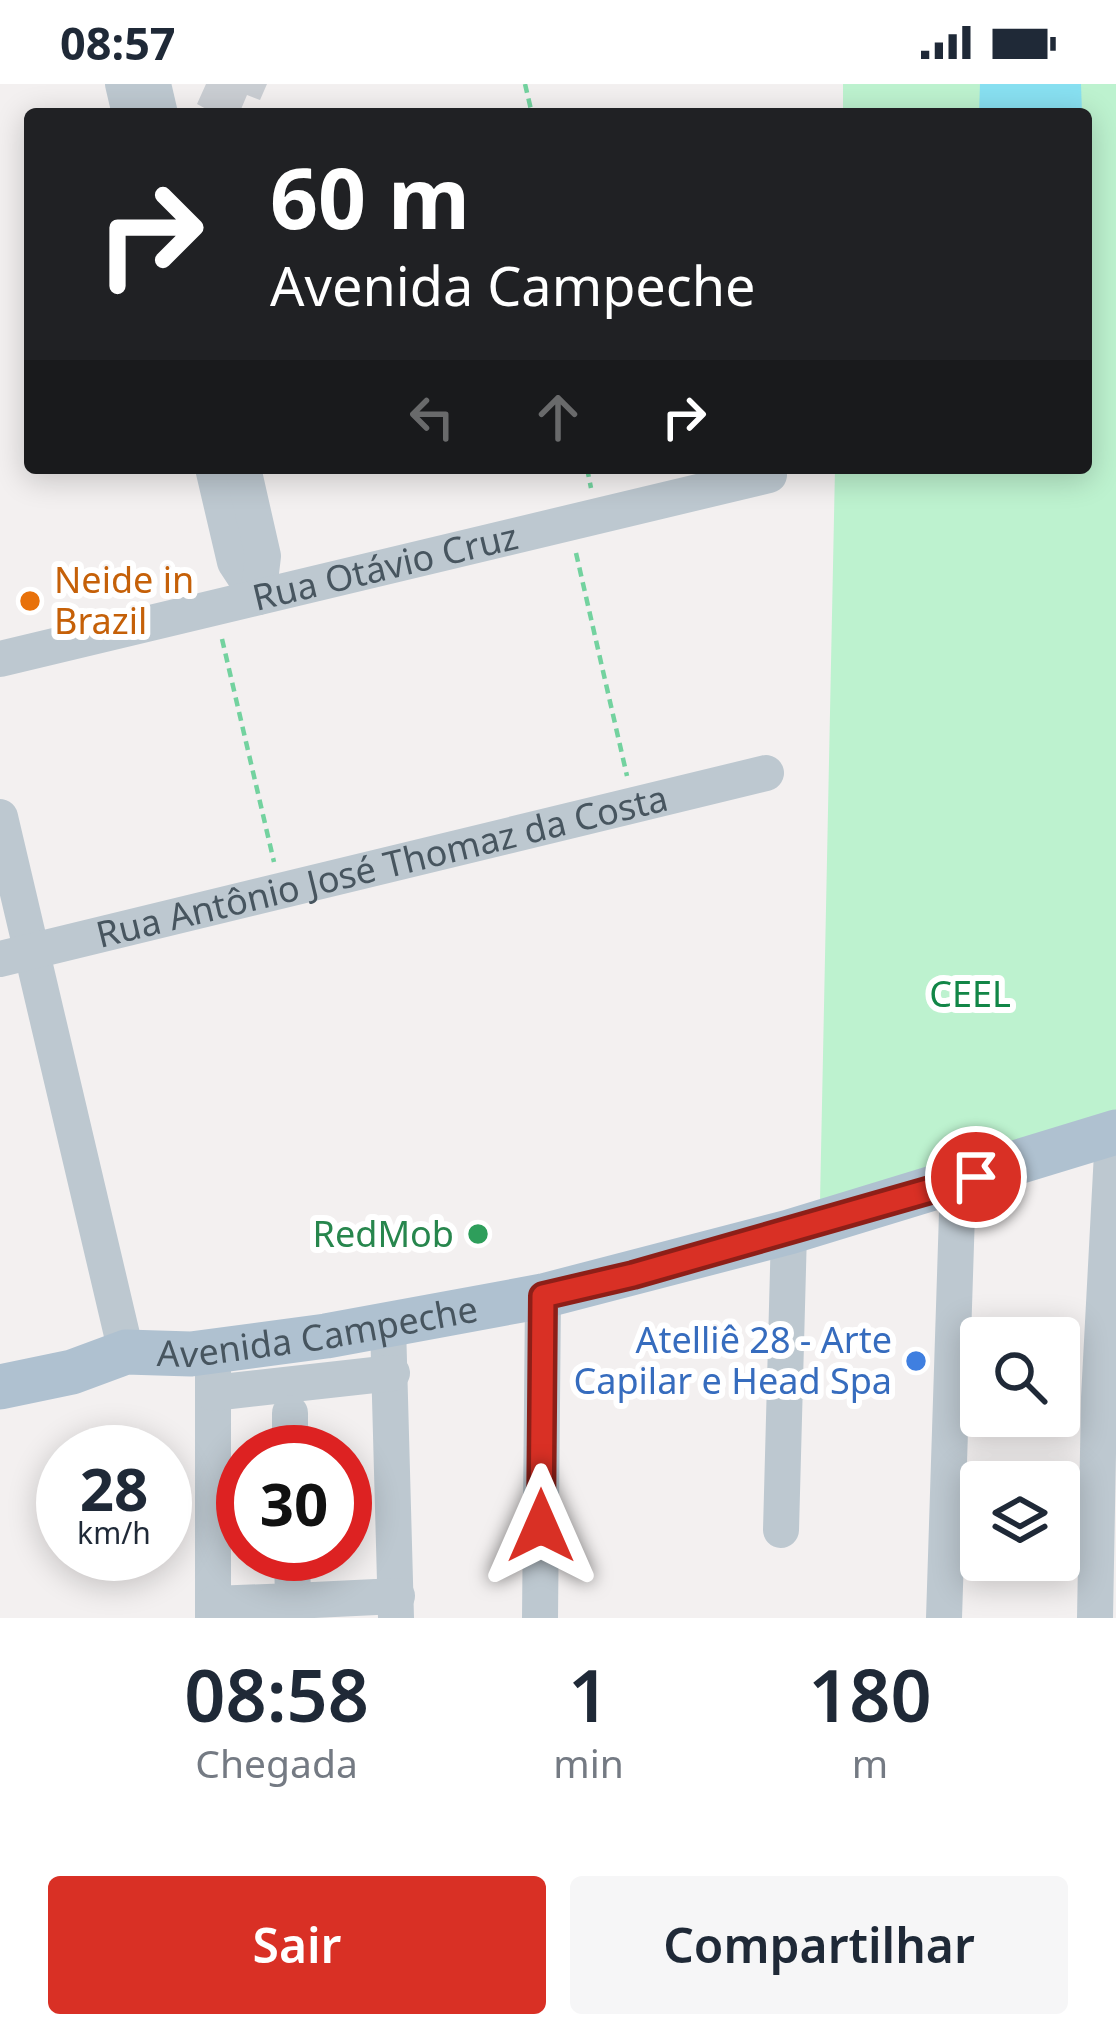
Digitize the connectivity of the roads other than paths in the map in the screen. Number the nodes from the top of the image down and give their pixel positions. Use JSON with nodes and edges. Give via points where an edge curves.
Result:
{"nodes":[{"id":1,"x":214,"y":474,"type":"edge"},
{"id":2,"x":244,"y":474,"type":"edge"},
{"id":3,"x":769,"y":476,"type":"dead end"},
{"id":4,"x":258,"y":597,"type":"junction"},
{"id":5,"x":0,"y":659,"type":"edge"},
{"id":6,"x":766,"y":772,"type":"dead end"},
{"id":7,"x":0,"y":817,"type":"edge"},
{"id":8,"x":16,"y":955,"type":"edge"},
{"id":9,"x":1114,"y":1133,"type":"edge"},
{"id":10,"x":958,"y":1182,"type":"junction"},
{"id":11,"x":789,"y":1232,"type":"junction"},
{"id":12,"x":543,"y":1296,"type":"junction"},
{"id":13,"x":388,"y":1325,"type":"junction"},
{"id":14,"x":127,"y":1352,"type":"junction"},
{"id":15,"x":327,"y":1359,"type":"junction"},
{"id":16,"x":205,"y":1366,"type":"junction"},
{"id":17,"x":392,"y":1372,"type":"junction"},
{"id":18,"x":0,"y":1387,"type":"edge"},
{"id":19,"x":1108,"y":1398,"type":"edge"},
{"id":20,"x":290,"y":1413,"type":"dead end"},
{"id":21,"x":290,"y":1425,"type":"edge"},
{"id":22,"x":781,"y":1530,"type":"dead end"},
{"id":23,"x":397,"y":1607,"type":"edge"},
{"id":24,"x":293,"y":1609,"type":"edge"},
{"id":25,"x":206,"y":1613,"type":"edge"},
{"id":26,"x":540,"y":1618,"type":"edge"},
{"id":27,"x":944,"y":1618,"type":"edge"},
{"id":28,"x":1095,"y":1618,"type":"edge"}],
"edges":[{"from":1,"to":4,"type":"street","via":[[236,562]]},
{"from":2,"to":4,"type":"street","via":[[263,556]]},
{"from":3,"to":4,"type":"street","name":"Rua Otávio Cruz"},
{"from":4,"to":5,"type":"street","name":"Rua Otávio Cruz"},
{"from":6,"to":8,"type":"street","name":"Rua Antônio José Thomaz da Costa"},
{"from":7,"to":8,"type":"street"},
{"from":8,"to":14,"type":"street"},
{"from":9,"to":10,"type":"main road","name":"Avenida Campeche"},
{"from":9,"to":19,"type":"street"},
{"from":10,"to":11,"type":"main road","name":"Avenida Campeche"},
{"from":10,"to":27,"type":"street"},
{"from":11,"to":12,"type":"main road","name":"Avenida Campeche"},
{"from":11,"to":22,"type":"street"},
{"from":12,"to":13,"type":"main road","name":"Avenida Campeche"},
{"from":12,"to":26,"type":"street"},
{"from":13,"to":15,"type":"main road","name":"Avenida Campeche"},
{"from":13,"to":17,"type":"street"},
{"from":14,"to":16,"type":"main road","name":"Avenida Campeche"},
{"from":14,"to":18,"type":"main road","name":"Avenida Campeche"},
{"from":15,"to":16,"type":"main road","name":"Avenida Campeche"},
{"from":15,"to":17,"type":"street"},
{"from":16,"to":25,"type":"street"},
{"from":17,"to":23,"type":"street"},
{"from":19,"to":28,"type":"street"},
{"from":20,"to":21,"type":"street"},
{"from":23,"to":24,"type":"street"},
{"from":24,"to":25,"type":"street"}]}
